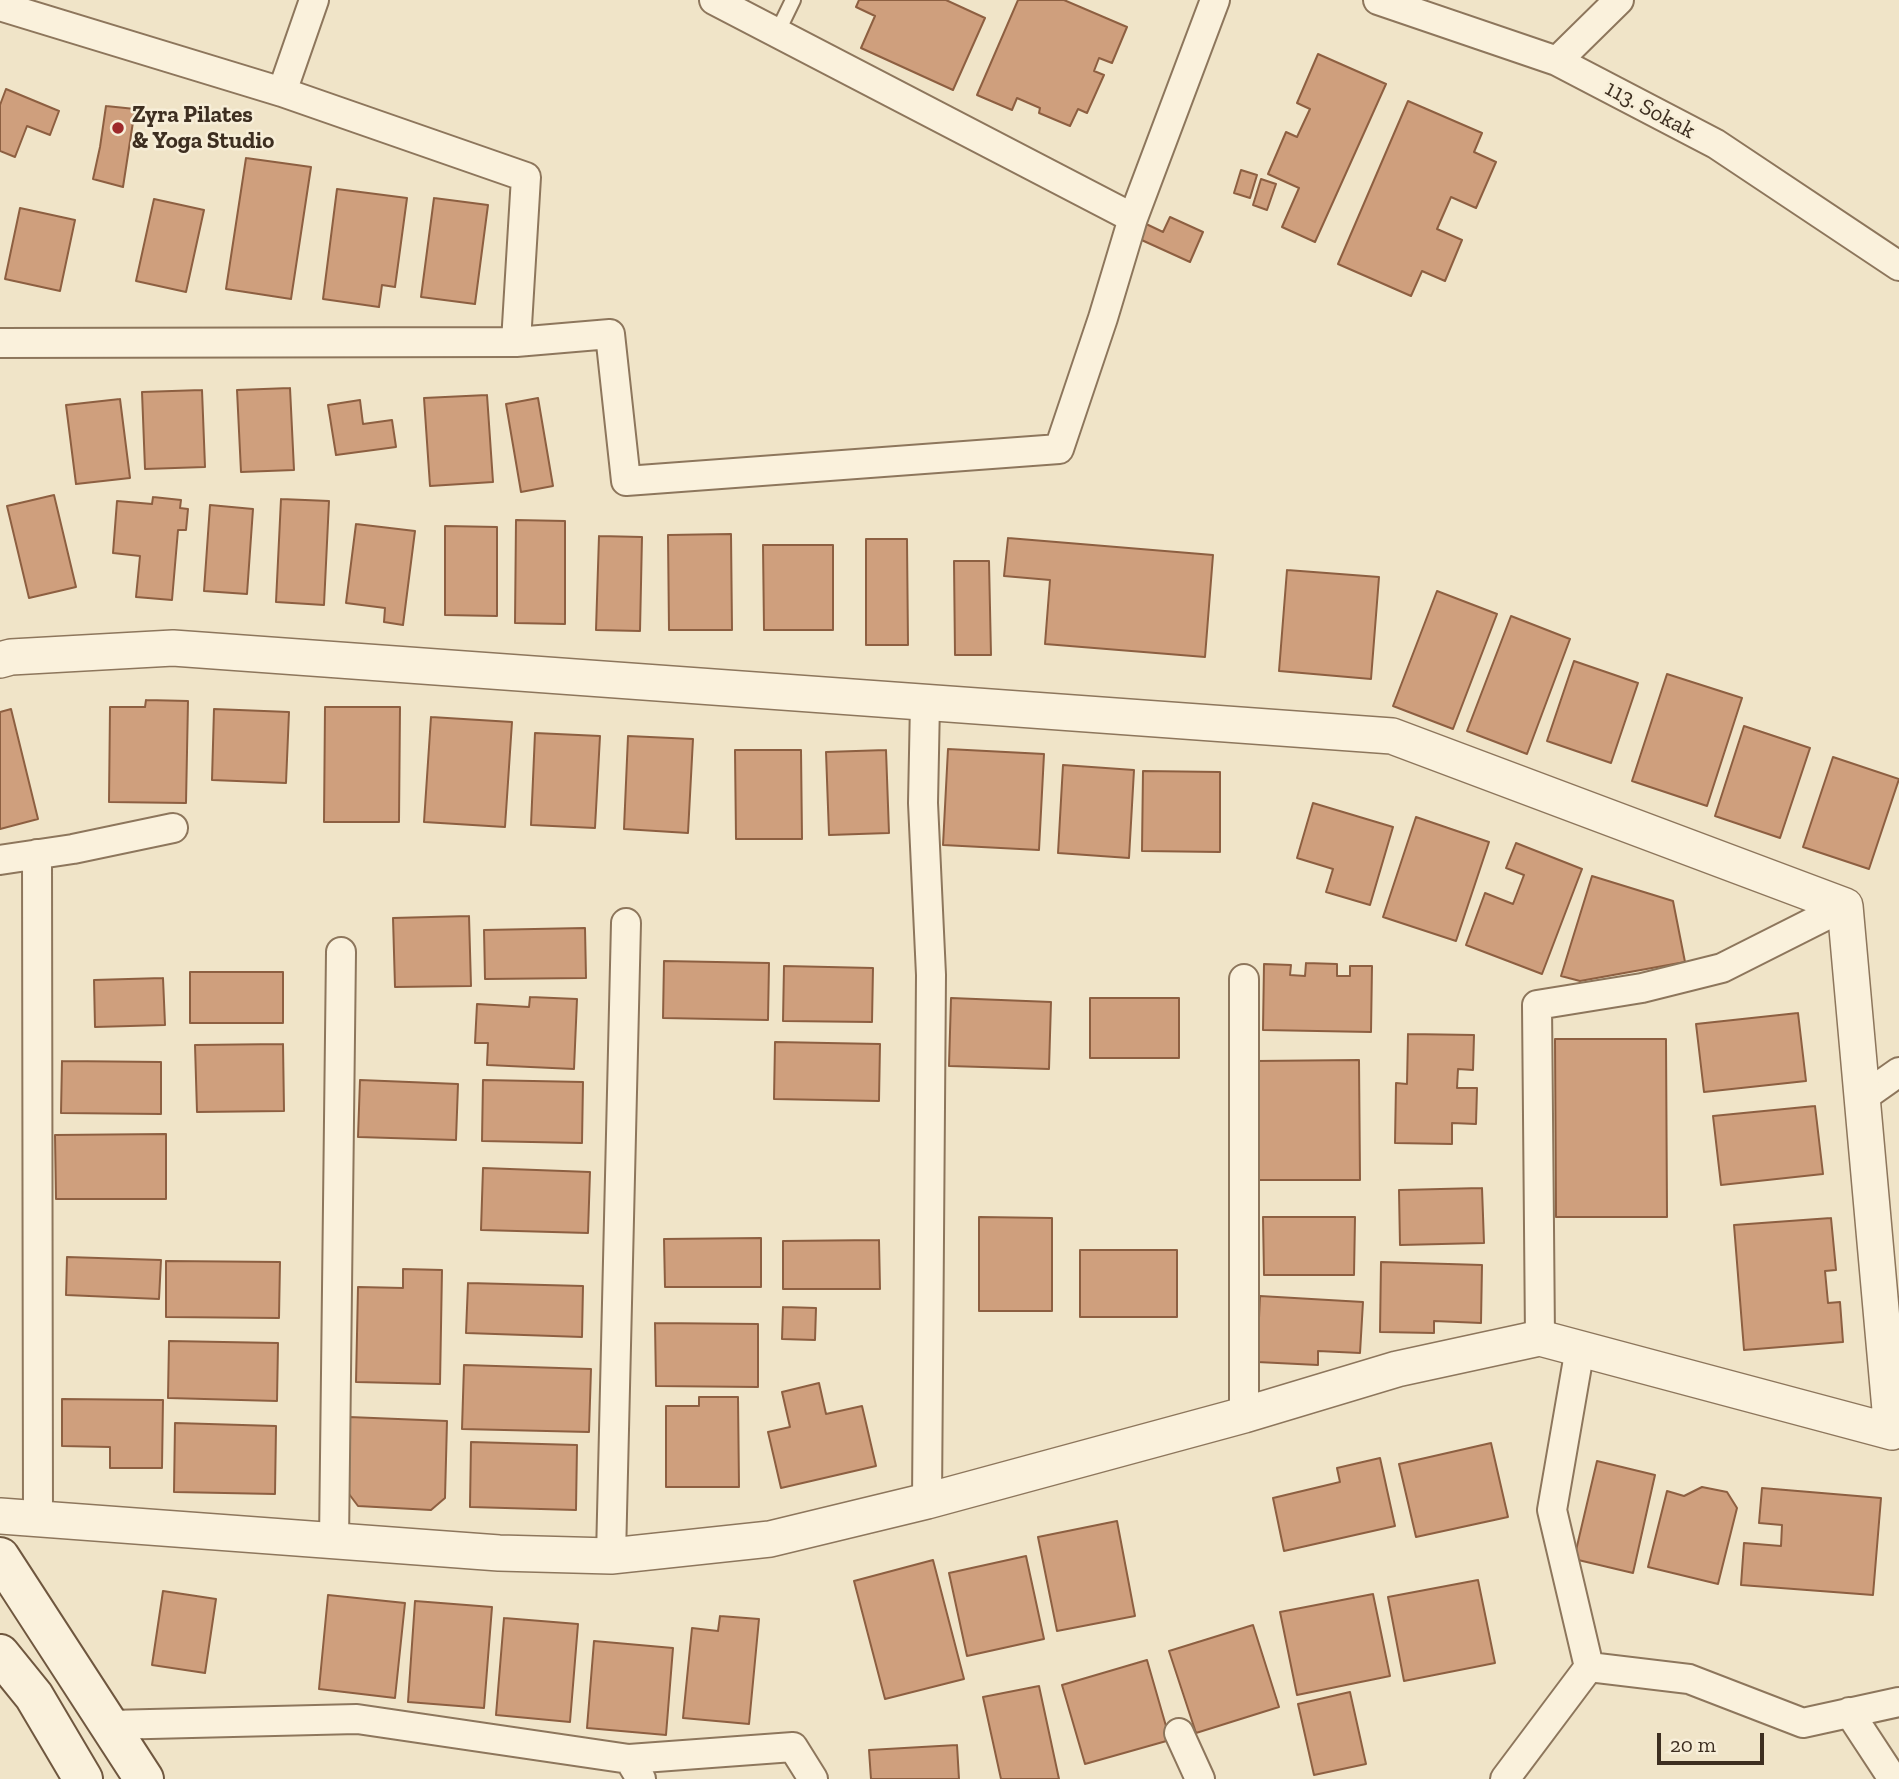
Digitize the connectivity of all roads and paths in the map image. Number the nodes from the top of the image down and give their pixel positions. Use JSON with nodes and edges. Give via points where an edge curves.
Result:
{"nodes":[{"id":1,"x":314,"y":0,"type":"edge"},
{"id":2,"x":714,"y":0,"type":"edge"},
{"id":3,"x":793,"y":0,"type":"edge"},
{"id":4,"x":1215,"y":0,"type":"edge"},
{"id":5,"x":1378,"y":0,"type":"edge"},
{"id":6,"x":1619,"y":0,"type":"edge"},
{"id":7,"x":0,"y":2,"type":"edge"},
{"id":8,"x":777,"y":33,"type":"junction"},
{"id":9,"x":1557,"y":61,"type":"junction"},
{"id":10,"x":282,"y":92,"type":"junction"},
{"id":11,"x":1133,"y":218,"type":"junction"},
{"id":12,"x":1899,"y":266,"type":"edge"},
{"id":13,"x":516,"y":342,"type":"junction"},
{"id":14,"x":0,"y":343,"type":"edge"},
{"id":15,"x":0,"y":660,"type":"edge"},
{"id":16,"x":925,"y":703,"type":"junction"},
{"id":17,"x":173,"y":828,"type":"dead end"},
{"id":18,"x":37,"y":854,"type":"junction"},
{"id":19,"x":0,"y":860,"type":"edge"},
{"id":20,"x":1845,"y":906,"type":"junction"},
{"id":21,"x":626,"y":923,"type":"dead end"},
{"id":22,"x":341,"y":952,"type":"dead end"},
{"id":23,"x":1244,"y":979,"type":"dead end"},
{"id":24,"x":1899,"y":1072,"type":"edge"},
{"id":25,"x":1862,"y":1098,"type":"junction"},
{"id":26,"x":1540,"y":1338,"type":"junction"},
{"id":27,"x":1580,"y":1348,"type":"junction"},
{"id":28,"x":1244,"y":1415,"type":"junction"},
{"id":29,"x":1896,"y":1432,"type":"edge"},
{"id":30,"x":927,"y":1501,"type":"junction"},
{"id":31,"x":0,"y":1516,"type":"edge"},
{"id":32,"x":38,"y":1519,"type":"junction"},
{"id":33,"x":334,"y":1541,"type":"junction"},
{"id":34,"x":611,"y":1556,"type":"junction"},
{"id":35,"x":0,"y":1557,"type":"edge"},
{"id":36,"x":0,"y":1654,"type":"edge"},
{"id":37,"x":1590,"y":1667,"type":"junction"},
{"id":38,"x":1899,"y":1702,"type":"edge"},
{"id":39,"x":1849,"y":1712,"type":"junction"},
{"id":40,"x":109,"y":1725,"type":"junction"},
{"id":41,"x":1179,"y":1732,"type":"dead end"},
{"id":42,"x":635,"y":1769,"type":"edge"},
{"id":43,"x":83,"y":1779,"type":"edge"},
{"id":44,"x":144,"y":1779,"type":"edge"},
{"id":45,"x":814,"y":1779,"type":"edge"},
{"id":46,"x":1200,"y":1779,"type":"edge"},
{"id":47,"x":1504,"y":1779,"type":"edge"},
{"id":48,"x":1893,"y":1779,"type":"edge"}],
"edges":[{"from":1,"to":10,"type":"street"},
{"from":2,"to":8,"type":"street"},
{"from":3,"to":8,"type":"lane"},
{"from":4,"to":11,"type":"street"},
{"from":5,"to":9,"type":"street","name":"113. Sokak"},
{"from":6,"to":9,"type":"street"},
{"from":7,"to":10,"type":"street"},
{"from":8,"to":11,"type":"street"},
{"from":9,"to":12,"type":"street","name":"113. Sokak","via":[[1716,144]]},
{"from":10,"to":13,"type":"street","via":[[526,177]]},
{"from":11,"to":13,"type":"street","via":[[1059,449],[626,481],[610,334]]},
{"from":13,"to":14,"type":"street"},
{"from":15,"to":16,"type":"street","via":[[173,648]]},
{"from":16,"to":20,"type":"street","via":[[1392,736]]},
{"from":16,"to":30,"type":"street","via":[[923,803],[931,975]]},
{"from":17,"to":18,"type":"street"},
{"from":18,"to":19,"type":"street"},
{"from":18,"to":32,"type":"street"},
{"from":20,"to":25,"type":"street"},
{"from":20,"to":26,"type":"street","via":[[1723,968],[1643,988],[1537,1005]]},
{"from":21,"to":34,"type":"street"},
{"from":22,"to":33,"type":"street"},
{"from":23,"to":28,"type":"street"},
{"from":24,"to":25,"type":"street"},
{"from":25,"to":29,"type":"street"},
{"from":26,"to":27,"type":"street"},
{"from":26,"to":28,"type":"street","via":[[1397,1369]]},
{"from":27,"to":29,"type":"street"},
{"from":27,"to":37,"type":"street","via":[[1552,1510]]},
{"from":28,"to":30,"type":"street"},
{"from":30,"to":34,"type":"street","via":[[770,1539]]},
{"from":31,"to":32,"type":"street"},
{"from":32,"to":33,"type":"street"},
{"from":33,"to":34,"type":"street"},
{"from":35,"to":40,"type":"main road"},
{"from":36,"to":43,"type":"main road","via":[[34,1696]]},
{"from":37,"to":39,"type":"street","via":[[1689,1679],[1803,1723]]},
{"from":37,"to":47,"type":"street"},
{"from":38,"to":39,"type":"street"},
{"from":39,"to":48,"type":"street"},
{"from":40,"to":42,"type":"street","via":[[357,1718]]},
{"from":40,"to":44,"type":"main road"},
{"from":41,"to":46,"type":"street"},
{"from":42,"to":45,"type":"street","via":[[793,1746]]}]}
